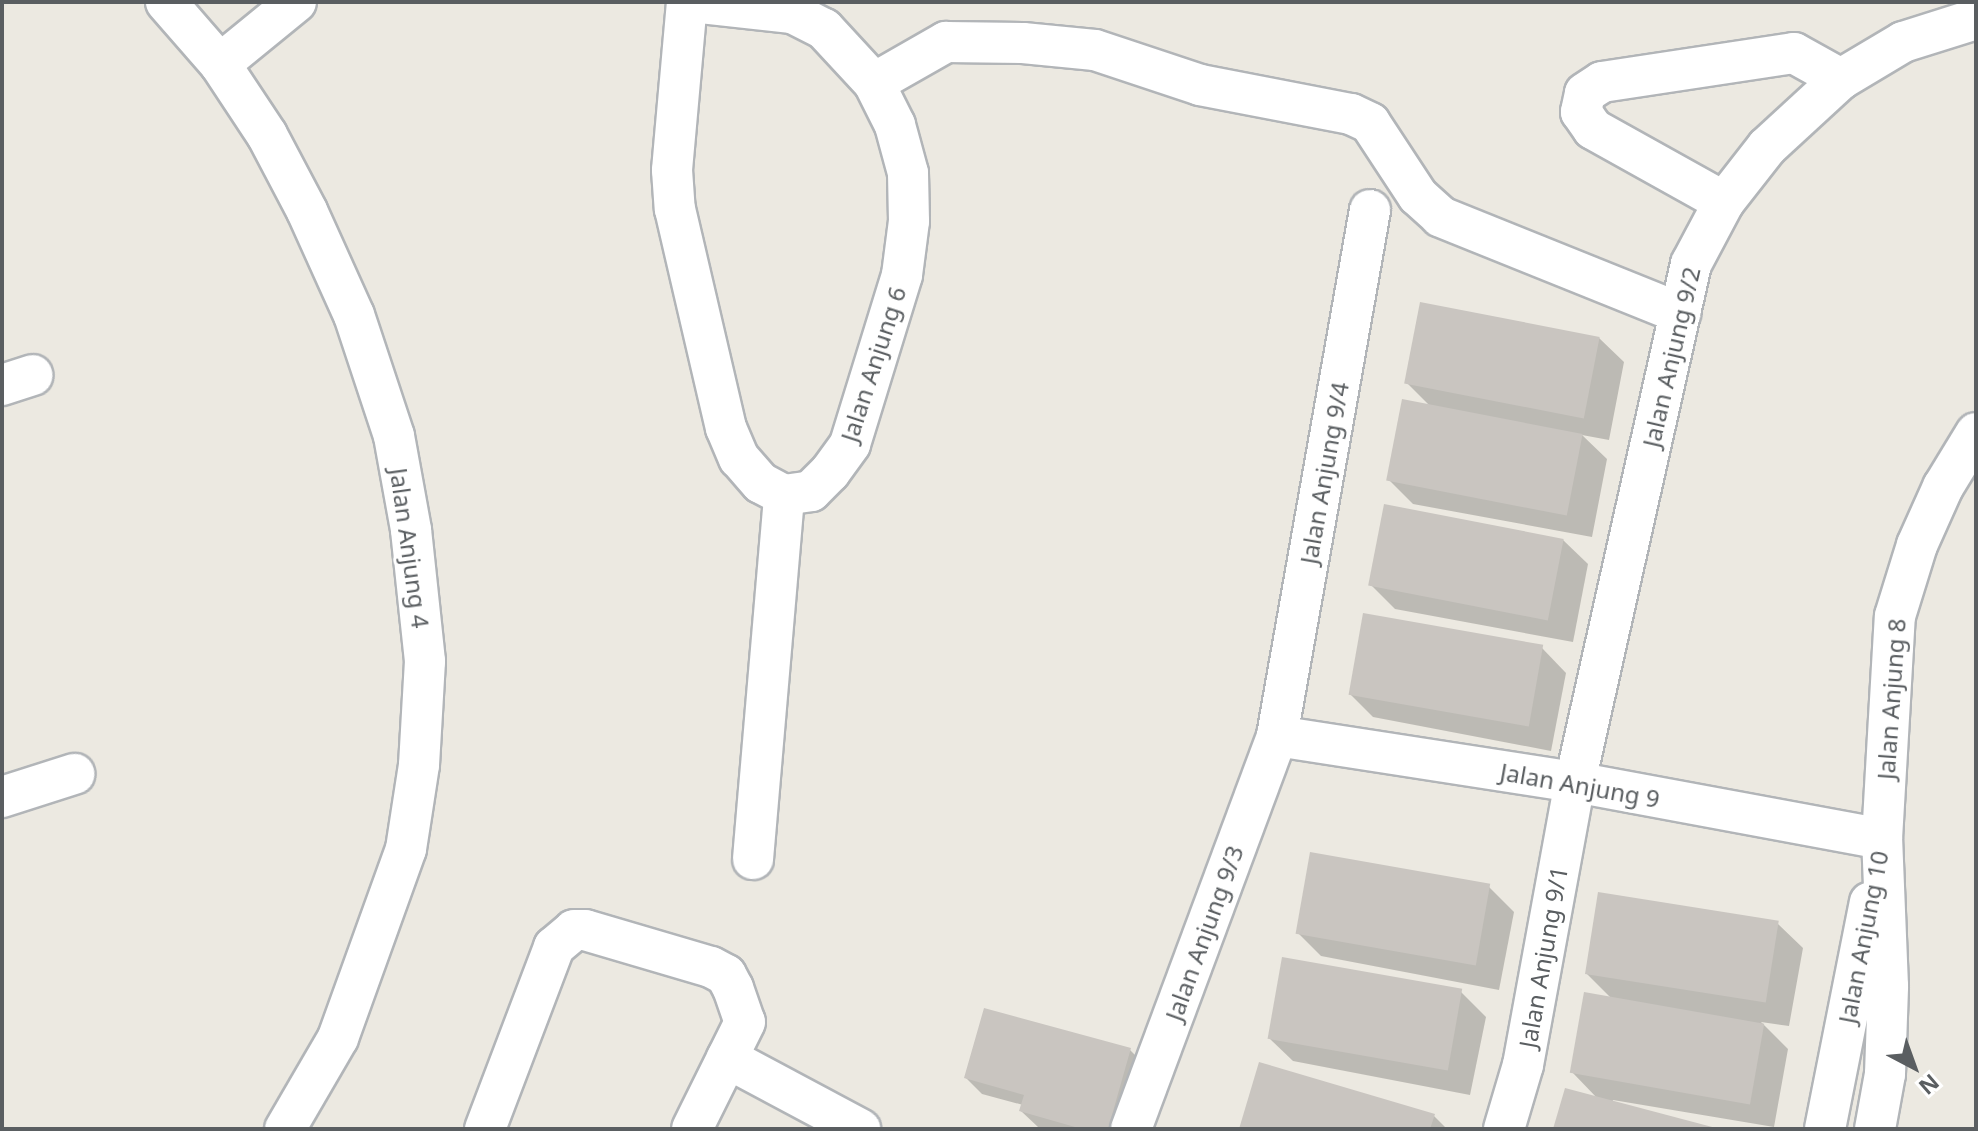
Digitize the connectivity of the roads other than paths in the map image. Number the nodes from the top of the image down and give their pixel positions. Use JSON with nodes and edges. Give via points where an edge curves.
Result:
{"nodes":[{"id":1,"x":166,"y":2,"type":"edge"},
{"id":2,"x":296,"y":2,"type":"edge"},
{"id":3,"x":689,"y":2,"type":"edge"},
{"id":4,"x":1976,"y":19,"type":"edge"},
{"id":5,"x":220,"y":64,"type":"junction"},
{"id":6,"x":1841,"y":79,"type":"junction"},
{"id":7,"x":874,"y":83,"type":"junction"},
{"id":8,"x":1724,"y":202,"type":"junction"},
{"id":9,"x":1370,"y":210,"type":"dead end"},
{"id":10,"x":1680,"y":313,"type":"junction"},
{"id":11,"x":1976,"y":433,"type":"edge"},
{"id":12,"x":784,"y":495,"type":"junction"},
{"id":13,"x":1277,"y":736,"type":"junction"},
{"id":14,"x":74,"y":774,"type":"dead end"},
{"id":15,"x":1575,"y":782,"type":"junction"},
{"id":16,"x":2,"y":797,"type":"edge"},
{"id":17,"x":1882,"y":839,"type":"junction"},
{"id":18,"x":753,"y":859,"type":"dead end"},
{"id":19,"x":727,"y":1058,"type":"junction"},
{"id":20,"x":285,"y":1129,"type":"edge"},
{"id":21,"x":485,"y":1129,"type":"edge"},
{"id":22,"x":692,"y":1129,"type":"edge"},
{"id":23,"x":860,"y":1129,"type":"edge"},
{"id":24,"x":1131,"y":1129,"type":"edge"},
{"id":25,"x":1504,"y":1129,"type":"edge"},
{"id":26,"x":1825,"y":1129,"type":"edge"},
{"id":27,"x":1875,"y":1129,"type":"edge"}],
"edges":[{"from":1,"to":5,"type":"street","name":"Jalan Anjung 4"},
{"from":2,"to":5,"type":"street"},
{"from":3,"to":7,"type":"street","name":"Jalan Anjung 6","via":[[792,13],[824,29]]},
{"from":3,"to":12,"type":"street","name":"Jalan Anjung 6","via":[[672,170],[675,209],[726,428],[739,458],[761,483]]},
{"from":4,"to":6,"type":"street","name":"Jalan Anjung 9/2","via":[[1903,42]]},
{"from":5,"to":20,"type":"street","name":"Jalan Anjung 4","via":[[274,147],[354,315],[394,436],[411,530],[425,661],[419,765],[406,849],[338,1038]]},
{"from":6,"to":8,"type":"street","name":"Jalan Anjung 9/2","via":[[1767,147]]},
{"from":6,"to":8,"type":"street","via":[[1794,53],[1602,82],[1585,93],[1581,112],[1593,129]]},
{"from":7,"to":10,"type":"street","via":[[946,42],[1023,43],[1095,50],[1200,85],[1362,117],[1388,146],[1418,196],[1441,217]]},
{"from":7,"to":12,"type":"street","name":"Jalan Anjung 6","via":[[895,125],[908,173],[902,275],[850,444],[811,491]]},
{"from":8,"to":10,"type":"street","name":"Jalan Anjung 9/2","via":[[1691,264]]},
{"from":9,"to":13,"type":"street","name":"Jalan Anjung 9/4"},
{"from":10,"to":15,"type":"street","name":"Jalan Anjung 9/2"},
{"from":11,"to":17,"type":"street","name":"Jalan Anjung 8","via":[[1922,534],[1895,616]]},
{"from":12,"to":18,"type":"street"},
{"from":13,"to":15,"type":"street","name":"Jalan Anjung 9"},
{"from":13,"to":24,"type":"street","name":"Jalan Anjung 9/3"},
{"from":14,"to":16,"type":"street"},
{"from":15,"to":17,"type":"street","name":"Jalan Anjung 9"},
{"from":15,"to":25,"type":"street","name":"Jalan Anjung 9/1","via":[[1523,1065]]},
{"from":17,"to":26,"type":"street","name":"Jalan Anjung 10"},
{"from":17,"to":27,"type":"street","name":"Jalan Anjung 10","via":[[1888,986],[1885,1074]]},
{"from":19,"to":21,"type":"street","via":[[745,1022],[726,975],[574,930],[554,947]]},
{"from":19,"to":22,"type":"street"},
{"from":19,"to":23,"type":"street"}]}
